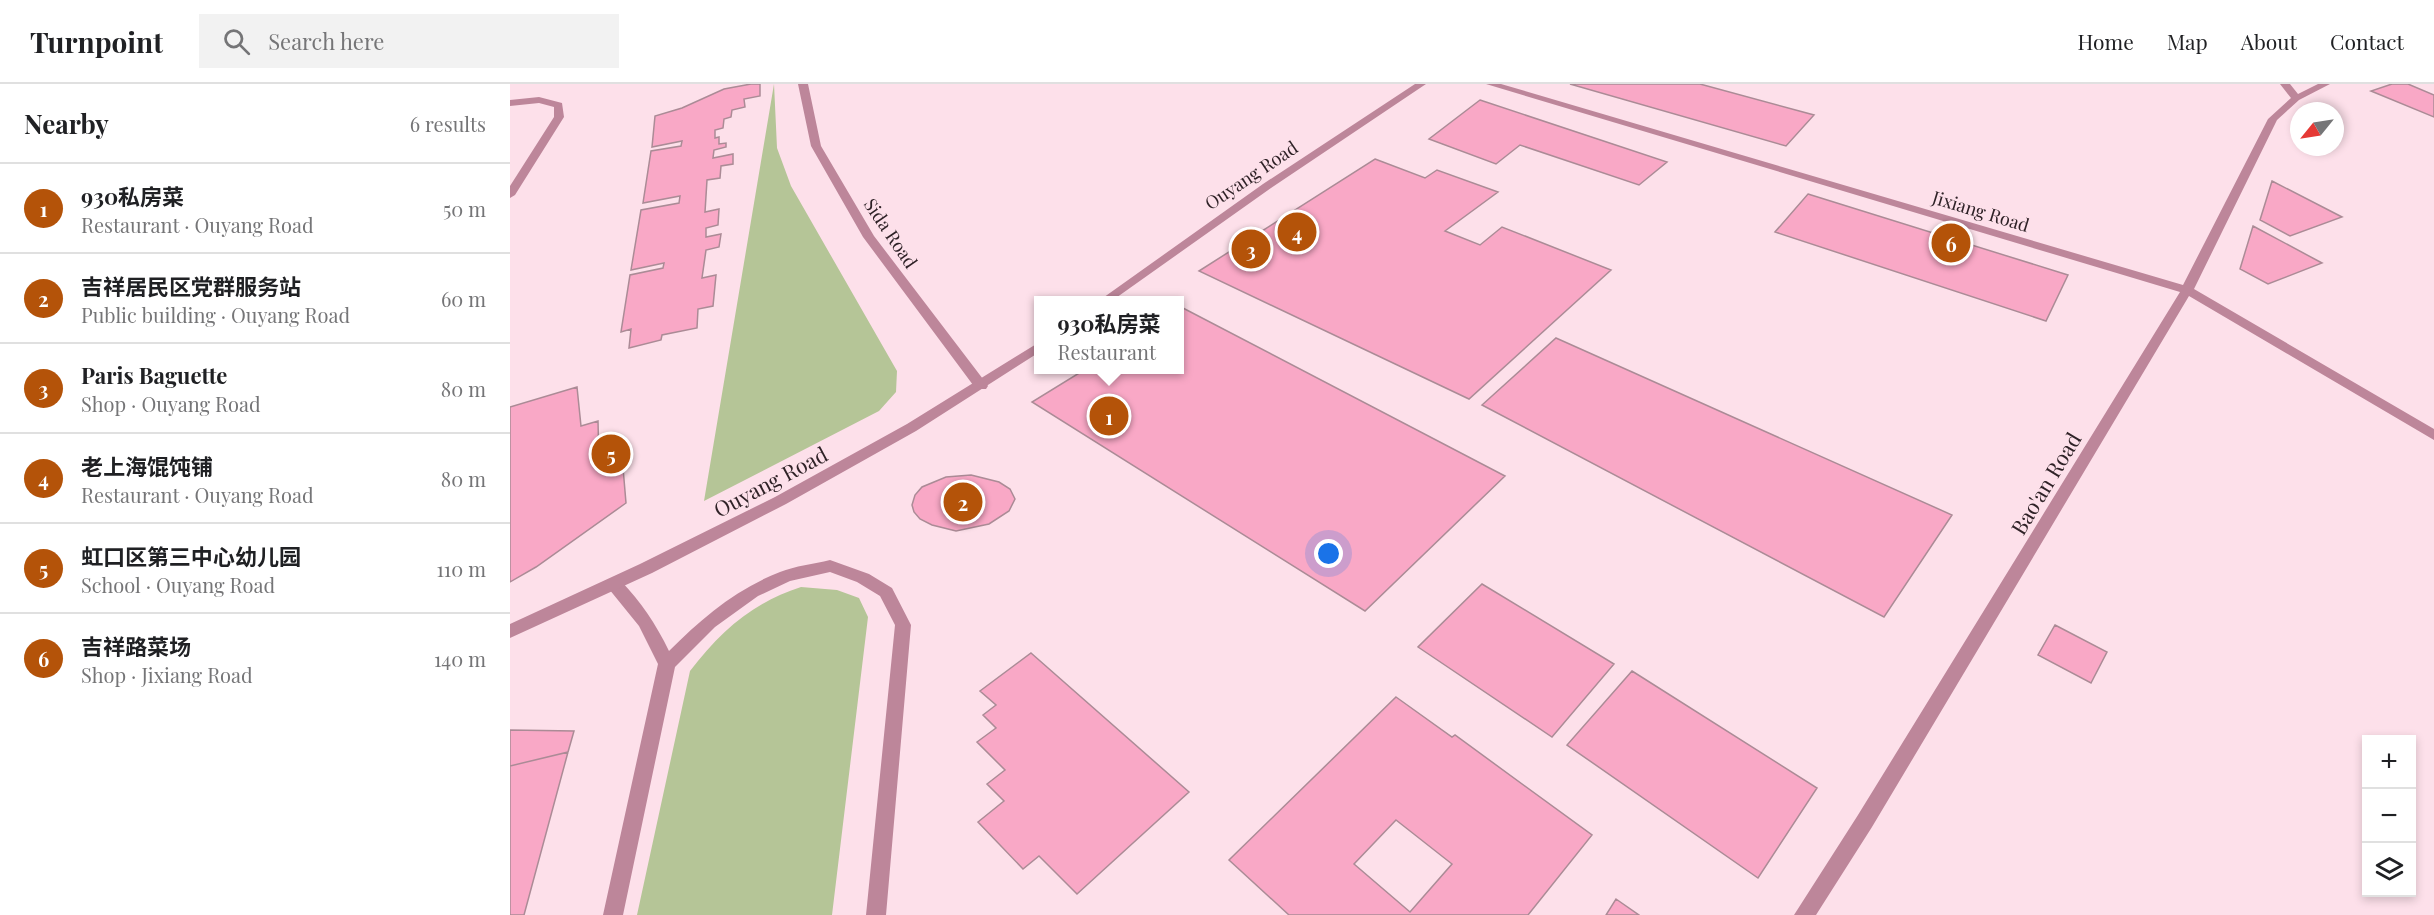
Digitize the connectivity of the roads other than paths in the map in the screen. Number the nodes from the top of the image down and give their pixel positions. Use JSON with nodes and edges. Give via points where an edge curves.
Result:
{"nodes":[{"id":1,"x":803,"y":84,"type":"edge"},
{"id":2,"x":1421,"y":84,"type":"edge"},
{"id":3,"x":1491,"y":84,"type":"edge"},
{"id":4,"x":2285,"y":84,"type":"edge"},
{"id":5,"x":2325,"y":84,"type":"edge"},
{"id":6,"x":2296,"y":98,"type":"junction"},
{"id":7,"x":510,"y":103,"type":"edge"},
{"id":8,"x":510,"y":195,"type":"edge"},
{"id":9,"x":2187,"y":290,"type":"junction"},
{"id":10,"x":1112,"y":296,"type":"edge"},
{"id":11,"x":1034,"y":350,"type":"edge"},
{"id":12,"x":981,"y":386,"type":"junction"},
{"id":13,"x":2434,"y":435,"type":"edge"},
{"id":14,"x":615,"y":585,"type":"junction"},
{"id":15,"x":510,"y":632,"type":"edge"},
{"id":16,"x":667,"y":664,"type":"junction"},
{"id":17,"x":613,"y":915,"type":"edge"},
{"id":18,"x":876,"y":915,"type":"edge"},
{"id":19,"x":1804,"y":915,"type":"edge"}],
"edges":[{"from":1,"to":12,"type":"street","name":"Sida Road","via":[[816,146],[869,237]]},
{"from":2,"to":10,"type":"street","name":"Ouyang Road"},
{"from":3,"to":9,"type":"street","name":"Jixiang Road"},
{"from":4,"to":6,"type":"street"},
{"from":5,"to":6,"type":"street","name":"Bao'an Road"},
{"from":6,"to":9,"type":"street","name":"Bao'an Road","via":[[2273,119]]},
{"from":7,"to":8,"type":"street","via":[[539,100],[559,105],[559,117]]},
{"from":9,"to":13,"type":"street","name":"Jixiang Road"},
{"from":9,"to":19,"type":"street","name":"Bao'an Road"},
{"from":11,"to":12,"type":"street","name":"Ouyang Road"},
{"from":12,"to":14,"type":"street","name":"Ouyang Road","via":[[860,458]]},
{"from":14,"to":15,"type":"street","name":"Ouyang Road"},
{"from":14,"to":16,"type":"street","via":[[646,619]]},
{"from":16,"to":17,"type":"street"},
{"from":16,"to":18,"type":"street","via":[[709,622],[752,592],[786,576],[830,566],[863,578],[886,592],[903,625]]}]}
